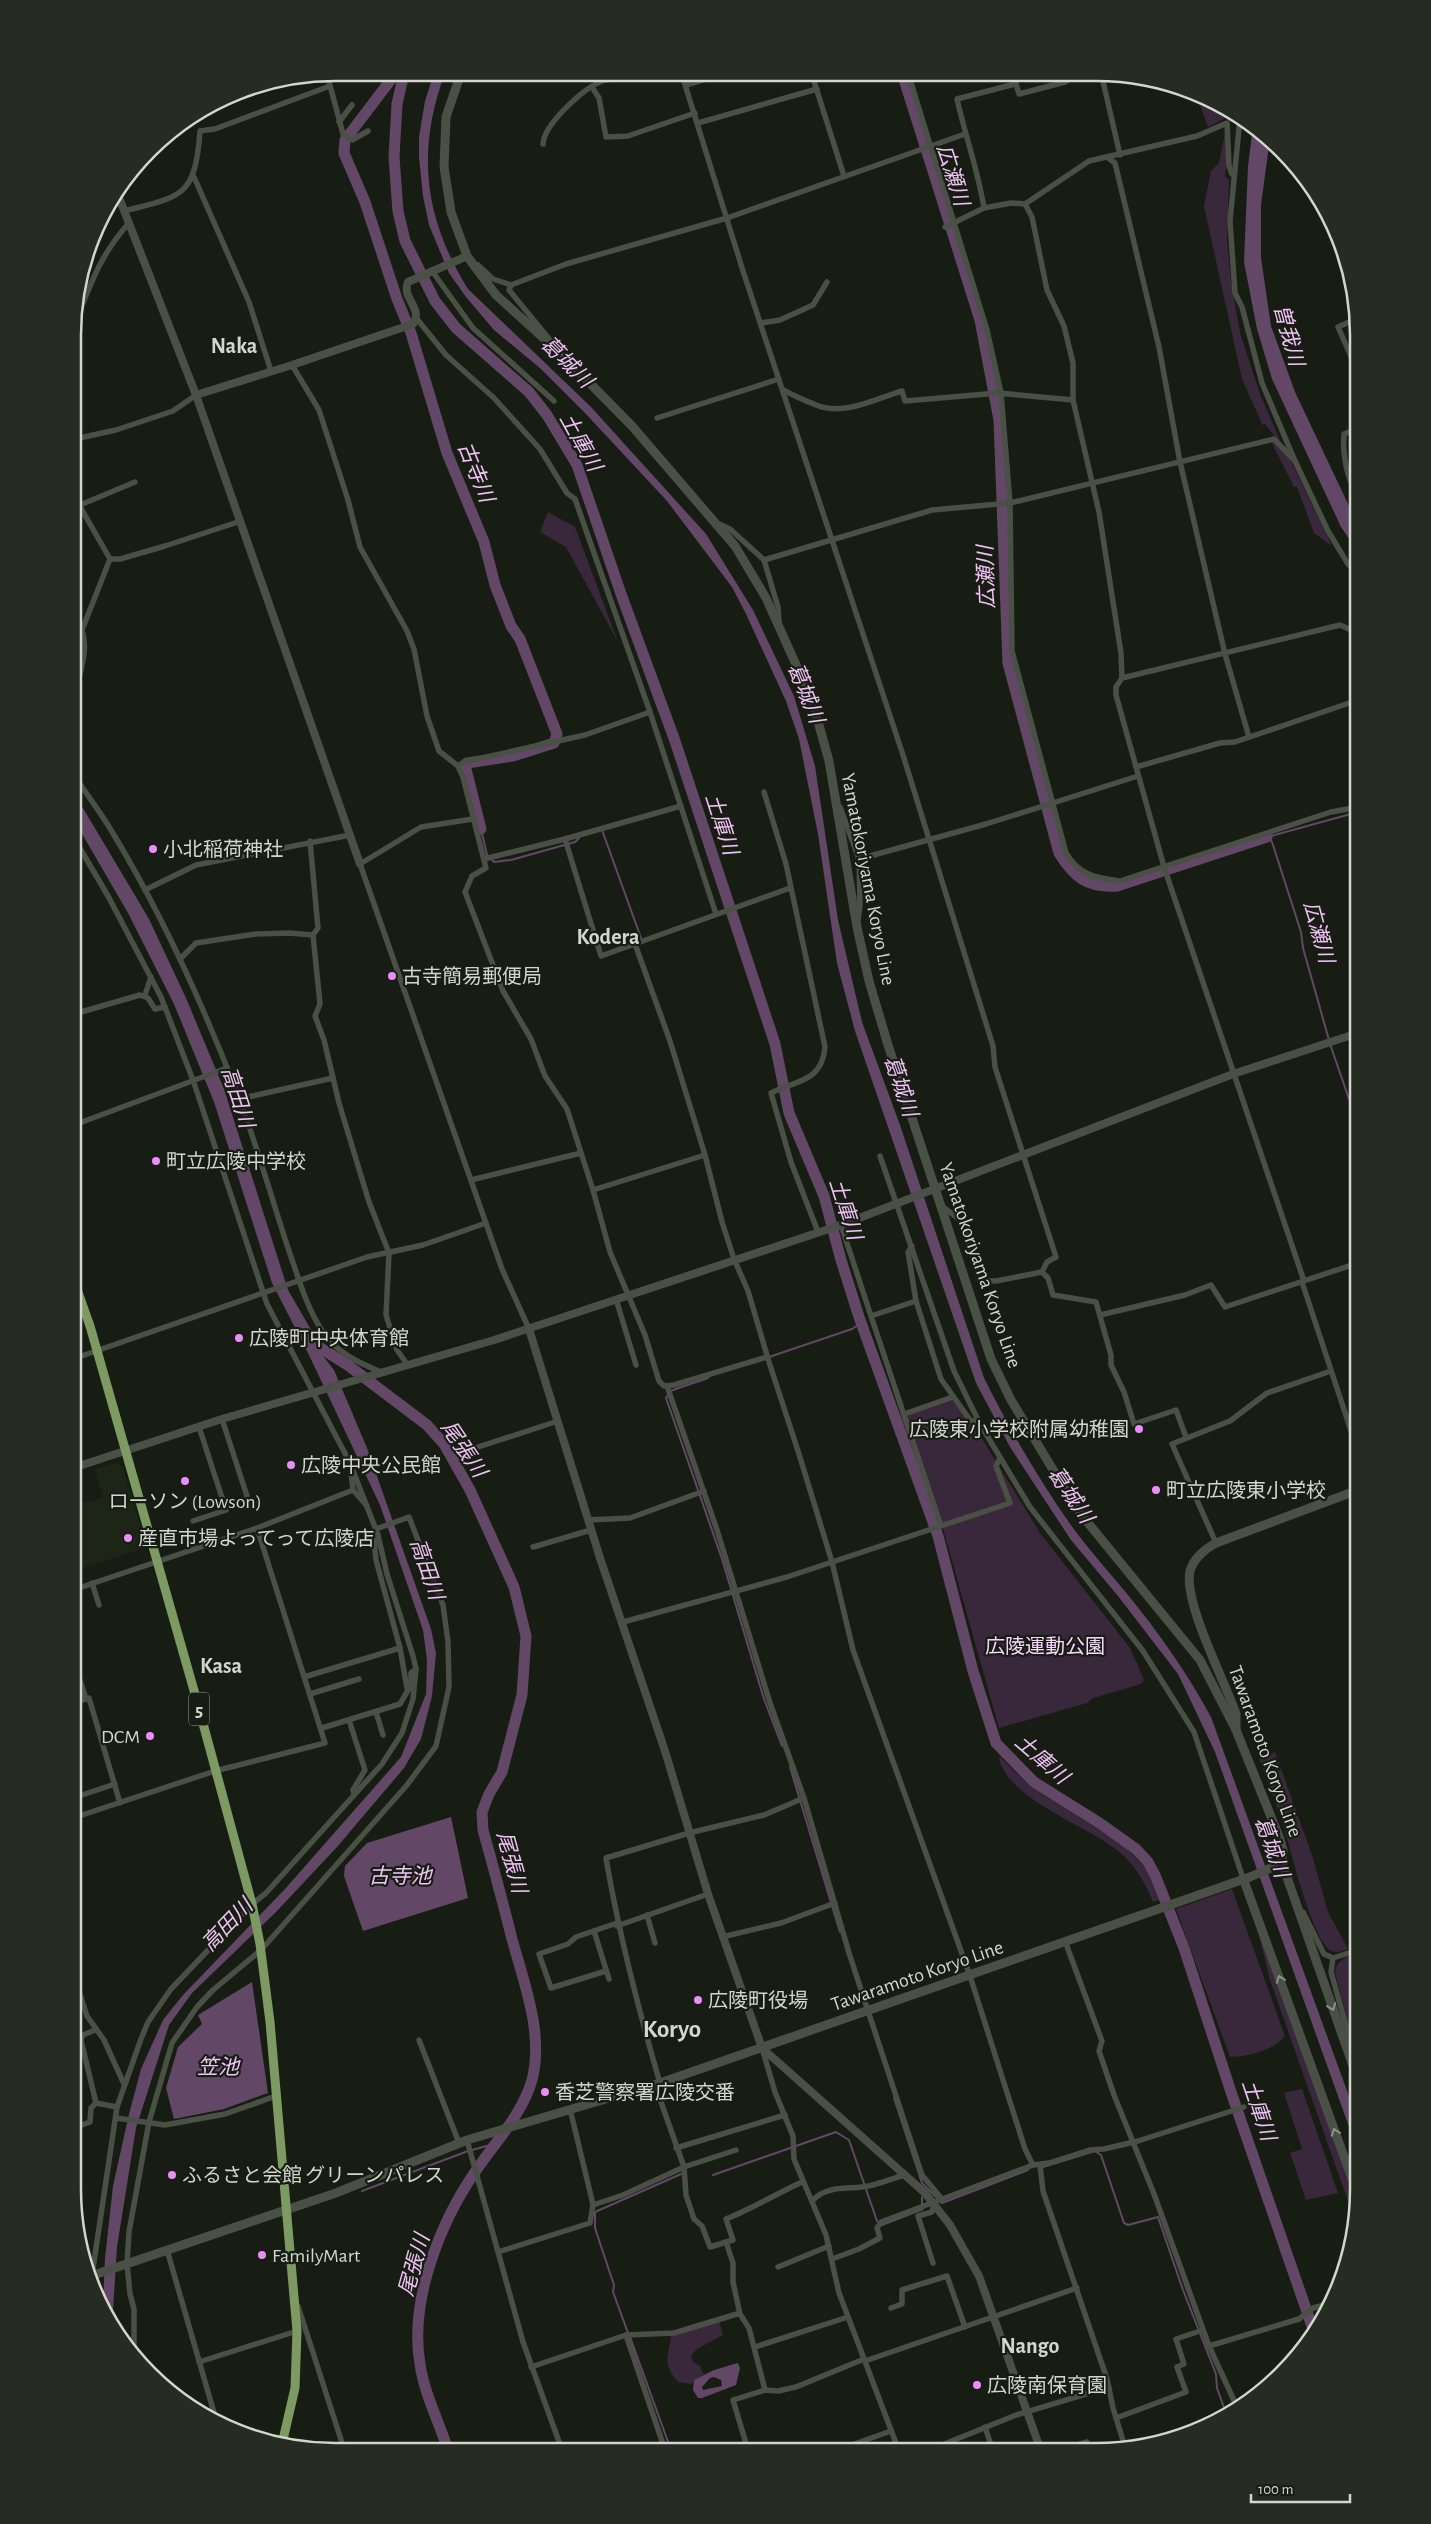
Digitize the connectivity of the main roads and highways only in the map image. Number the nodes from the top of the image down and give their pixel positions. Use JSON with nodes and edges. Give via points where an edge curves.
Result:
{"nodes":[{"id":1,"x":457,"y":81,"type":"edge"},
{"id":2,"x":81,"y":1302,"type":"edge"},
{"id":3,"x":1350,"y":1493,"type":"edge"},
{"id":4,"x":1236,"y":1730,"type":"junction"},
{"id":5,"x":1280,"y":1864,"type":"junction"},
{"id":6,"x":1246,"y":1878,"type":"junction"},
{"id":7,"x":1350,"y":2058,"type":"edge"},
{"id":8,"x":1350,"y":2171,"type":"edge"},
{"id":9,"x":287,"y":2210,"type":"junction"},
{"id":10,"x":97,"y":2276,"type":"edge"},
{"id":11,"x":284,"y":2438,"type":"edge"}],
"edges":[{"from":1,"to":4,"type":"main road","name":"Yamatokoriyama Koryo Line","via":[[446,117],[444,168],[451,212],[467,256],[496,295],[560,353],[632,426],[714,522],[746,562],[780,627],[818,718],[835,794],[857,927],[878,1013],[992,1358],[1012,1400],[1064,1488],[1084,1518],[1200,1660]]},
{"from":2,"to":9,"type":"main road","number":"5","via":[[157,1561],[252,1906],[261,1947]]},
{"from":3,"to":4,"type":"main road","name":"Tawaramoto Koryo Line","via":[[1216,1544],[1198,1556],[1190,1570],[1191,1599],[1236,1714]]},
{"from":4,"to":5,"type":"main road","name":"Tawaramoto Koryo Line","via":[[1280,1839],[1284,1857]]},
{"from":5,"to":6,"type":"main road","name":"Tawaramoto Koryo Line"},
{"from":5,"to":7,"type":"main road","one_way":true,"via":[[1295,1894],[1300,1919]]},
{"from":8,"to":6,"type":"main road","one_way":true},
{"from":6,"to":9,"type":"main road","name":"Tawaramoto Koryo Line","via":[[658,2084],[491,2133],[467,2146]]},
{"from":9,"to":10,"type":"main road","name":"Tawaramoto Koryo Line"},
{"from":9,"to":11,"type":"main road","number":"5","via":[[296,2331],[296,2388]]}]}
